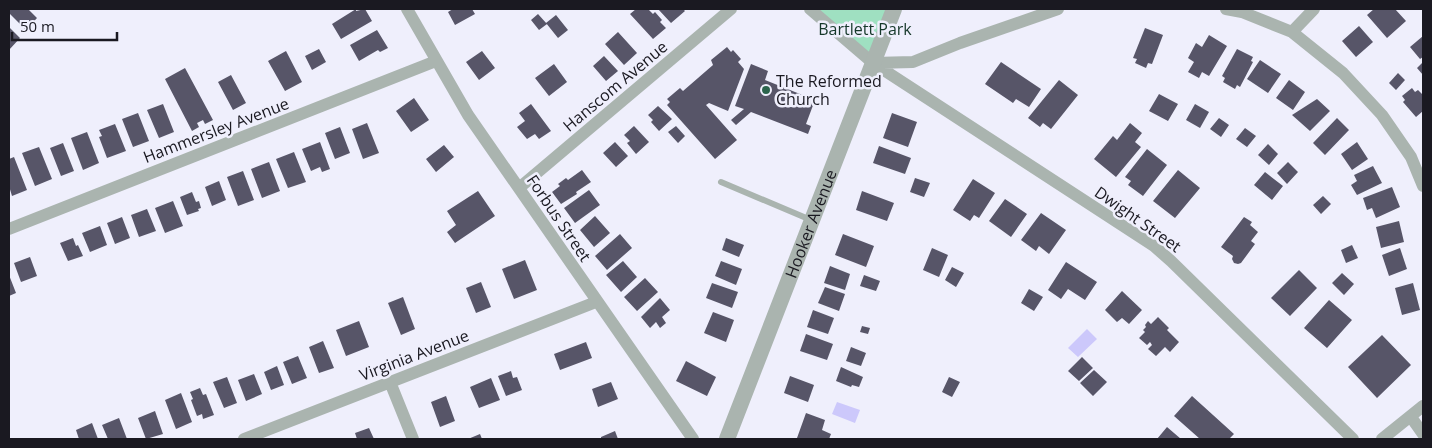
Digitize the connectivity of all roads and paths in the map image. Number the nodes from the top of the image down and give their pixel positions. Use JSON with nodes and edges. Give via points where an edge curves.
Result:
{"nodes":[{"id":1,"x":407,"y":9,"type":"edge"},
{"id":2,"x":731,"y":9,"type":"edge"},
{"id":3,"x":810,"y":9,"type":"edge"},
{"id":4,"x":894,"y":9,"type":"edge"},
{"id":5,"x":1058,"y":9,"type":"edge"},
{"id":6,"x":1226,"y":9,"type":"edge"},
{"id":7,"x":1314,"y":9,"type":"edge"},
{"id":8,"x":1292,"y":32,"type":"junction"},
{"id":9,"x":436,"y":61,"type":"junction"},
{"id":10,"x":873,"y":63,"type":"junction"},
{"id":11,"x":721,"y":182,"type":"dead end"},
{"id":12,"x":1423,"y":186,"type":"edge"},
{"id":13,"x":520,"y":188,"type":"junction"},
{"id":14,"x":812,"y":221,"type":"junction"},
{"id":15,"x":9,"y":229,"type":"edge"},
{"id":16,"x":596,"y":302,"type":"junction"},
{"id":17,"x":390,"y":382,"type":"junction"},
{"id":18,"x":1423,"y":406,"type":"edge"},
{"id":19,"x":1411,"y":417,"type":"junction"},
{"id":20,"x":1423,"y":434,"type":"edge"},
{"id":21,"x":244,"y":439,"type":"edge"},
{"id":22,"x":413,"y":439,"type":"edge"},
{"id":23,"x":693,"y":439,"type":"edge"},
{"id":24,"x":727,"y":439,"type":"edge"},
{"id":25,"x":1353,"y":439,"type":"edge"},
{"id":26,"x":1382,"y":439,"type":"edge"}],
"edges":[{"from":1,"to":9,"type":"street","name":"Forbus Street"},
{"from":2,"to":13,"type":"street","name":"Hanscom Avenue"},
{"from":3,"to":10,"type":"street"},
{"from":4,"to":10,"type":"street","name":"Hooker Avenue"},
{"from":5,"to":10,"type":"street","via":[[913,62]]},
{"from":6,"to":8,"type":"street"},
{"from":7,"to":8,"type":"street"},
{"from":8,"to":12,"type":"street","via":[[1343,73],[1382,115],[1411,157]]},
{"from":9,"to":13,"type":"street","name":"Forbus Street","via":[[468,115]]},
{"from":9,"to":15,"type":"street","name":"Hammersley Avenue"},
{"from":10,"to":14,"type":"street","name":"Hooker Avenue"},
{"from":10,"to":25,"type":"street","name":"Dwight Street","via":[[1154,246]]},
{"from":11,"to":14,"type":"lane"},
{"from":13,"to":16,"type":"street","name":"Forbus Street"},
{"from":14,"to":24,"type":"street","name":"Hooker Avenue"},
{"from":16,"to":17,"type":"street","name":"Virginia Avenue"},
{"from":16,"to":23,"type":"street","name":"Forbus Street"},
{"from":17,"to":21,"type":"street","name":"Virginia Avenue"},
{"from":17,"to":22,"type":"street"},
{"from":18,"to":19,"type":"street"},
{"from":19,"to":20,"type":"street"},
{"from":19,"to":26,"type":"street"}]}
